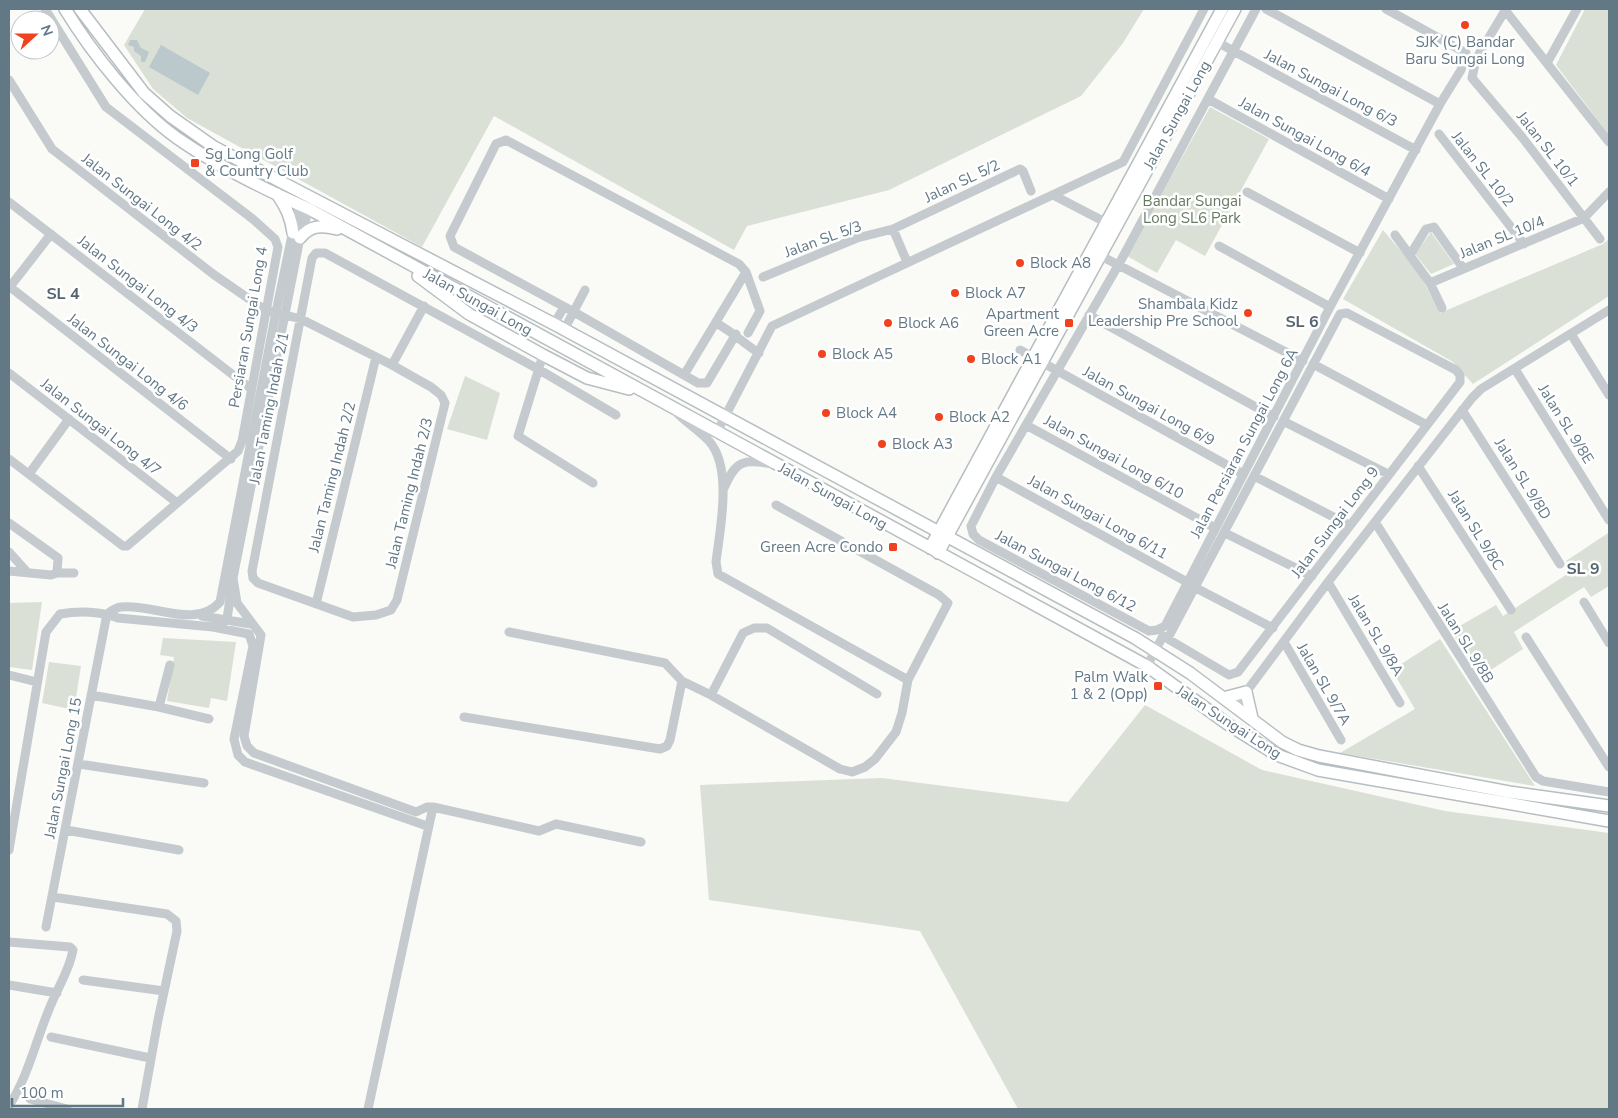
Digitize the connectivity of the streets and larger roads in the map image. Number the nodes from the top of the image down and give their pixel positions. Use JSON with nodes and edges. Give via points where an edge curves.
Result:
{"nodes":[{"id":1,"x":44,"y":9,"type":"edge"},
{"id":2,"x":65,"y":9,"type":"edge"},
{"id":3,"x":80,"y":9,"type":"edge"},
{"id":4,"x":1204,"y":9,"type":"edge"},
{"id":5,"x":1222,"y":9,"type":"edge"},
{"id":6,"x":1235,"y":9,"type":"edge"},
{"id":7,"x":1256,"y":9,"type":"edge"},
{"id":8,"x":1266,"y":9,"type":"edge"},
{"id":9,"x":1386,"y":9,"type":"edge"},
{"id":10,"x":1506,"y":9,"type":"edge"},
{"id":11,"x":1577,"y":9,"type":"edge"},
{"id":12,"x":1217,"y":42,"type":"junction"},
{"id":13,"x":1233,"y":51,"type":"junction"},
{"id":14,"x":1547,"y":63,"type":"junction"},
{"id":15,"x":9,"y":80,"type":"edge"},
{"id":16,"x":1208,"y":99,"type":"junction"},
{"id":17,"x":1440,"y":104,"type":"junction"},
{"id":18,"x":1439,"y":134,"type":"dead end"},
{"id":19,"x":1609,"y":142,"type":"edge"},
{"id":20,"x":1416,"y":150,"type":"junction"},
{"id":21,"x":253,"y":170,"type":"junction"},
{"id":22,"x":238,"y":173,"type":"junction"},
{"id":23,"x":258,"y":184,"type":"junction"},
{"id":24,"x":1032,"y":191,"type":"dead end"},
{"id":25,"x":1248,"y":192,"type":"dead end"},
{"id":26,"x":1609,"y":192,"type":"edge"},
{"id":27,"x":276,"y":193,"type":"junction"},
{"id":28,"x":1053,"y":195,"type":"junction"},
{"id":29,"x":1389,"y":199,"type":"junction"},
{"id":30,"x":9,"y":202,"type":"edge"},
{"id":31,"x":305,"y":202,"type":"junction"},
{"id":32,"x":1584,"y":218,"type":"junction"},
{"id":33,"x":1105,"y":222,"type":"junction"},
{"id":34,"x":892,"y":229,"type":"junction"},
{"id":35,"x":351,"y":233,"type":"junction"},
{"id":36,"x":51,"y":234,"type":"junction"},
{"id":37,"x":296,"y":235,"type":"junction"},
{"id":38,"x":1395,"y":235,"type":"dead end"},
{"id":39,"x":1600,"y":239,"type":"dead end"},
{"id":40,"x":1524,"y":244,"type":"junction"},
{"id":41,"x":1219,"y":246,"type":"dead end"},
{"id":42,"x":384,"y":251,"type":"junction"},
{"id":43,"x":1360,"y":253,"type":"junction"},
{"id":44,"x":1410,"y":255,"type":"junction"},
{"id":45,"x":1101,"y":256,"type":"junction"},
{"id":46,"x":907,"y":262,"type":"junction"},
{"id":47,"x":1119,"y":264,"type":"junction"},
{"id":48,"x":1463,"y":268,"type":"junction"},
{"id":49,"x":746,"y":272,"type":"junction"},
{"id":50,"x":764,"y":277,"type":"dead end"},
{"id":51,"x":1430,"y":283,"type":"junction"},
{"id":52,"x":9,"y":288,"type":"edge"},
{"id":53,"x":585,"y":290,"type":"dead end"},
{"id":54,"x":424,"y":306,"type":"junction"},
{"id":55,"x":564,"y":307,"type":"junction"},
{"id":56,"x":1330,"y":307,"type":"junction"},
{"id":57,"x":1442,"y":308,"type":"dead end"},
{"id":58,"x":265,"y":310,"type":"junction"},
{"id":59,"x":1609,"y":310,"type":"edge"},
{"id":60,"x":574,"y":312,"type":"junction"},
{"id":61,"x":281,"y":313,"type":"junction"},
{"id":62,"x":1090,"y":315,"type":"junction"},
{"id":63,"x":301,"y":319,"type":"junction"},
{"id":64,"x":716,"y":322,"type":"junction"},
{"id":65,"x":559,"y":327,"type":"junction"},
{"id":66,"x":748,"y":333,"type":"junction"},
{"id":67,"x":736,"y":334,"type":"junction"},
{"id":68,"x":1571,"y":334,"type":"junction"},
{"id":69,"x":764,"y":343,"type":"junction"},
{"id":70,"x":1020,"y":350,"type":"dead end"},
{"id":71,"x":758,"y":353,"type":"junction"},
{"id":72,"x":543,"y":355,"type":"junction"},
{"id":73,"x":1033,"y":356,"type":"junction"},
{"id":74,"x":376,"y":357,"type":"junction"},
{"id":75,"x":1044,"y":362,"type":"junction"},
{"id":76,"x":1308,"y":362,"type":"junction"},
{"id":77,"x":392,"y":366,"type":"junction"},
{"id":78,"x":538,"y":369,"type":"junction"},
{"id":79,"x":1515,"y":370,"type":"junction"},
{"id":80,"x":1057,"y":371,"type":"junction"},
{"id":81,"x":9,"y":373,"type":"edge"},
{"id":82,"x":684,"y":375,"type":"junction"},
{"id":83,"x":250,"y":388,"type":"junction"},
{"id":84,"x":644,"y":393,"type":"junction"},
{"id":85,"x":441,"y":395,"type":"joint"},
{"id":86,"x":1609,"y":395,"type":"edge"},
{"id":87,"x":671,"y":407,"type":"junction"},
{"id":88,"x":1462,"y":410,"type":"junction"},
{"id":89,"x":616,"y":415,"type":"dead end"},
{"id":90,"x":1274,"y":417,"type":"junction"},
{"id":91,"x":725,"y":418,"type":"junction"},
{"id":92,"x":69,"y":419,"type":"junction"},
{"id":93,"x":1282,"y":421,"type":"junction"},
{"id":94,"x":1426,"y":424,"type":"junction"},
{"id":95,"x":1026,"y":425,"type":"junction"},
{"id":96,"x":718,"y":432,"type":"junction"},
{"id":97,"x":231,"y":458,"type":"junction"},
{"id":98,"x":9,"y":459,"type":"edge"},
{"id":99,"x":777,"y":465,"type":"junction"},
{"id":100,"x":1418,"y":466,"type":"junction"},
{"id":101,"x":29,"y":474,"type":"junction"},
{"id":102,"x":1243,"y":474,"type":"junction"},
{"id":103,"x":1388,"y":474,"type":"junction"},
{"id":104,"x":1254,"y":476,"type":"junction"},
{"id":105,"x":996,"y":477,"type":"junction"},
{"id":106,"x":593,"y":483,"type":"dead end"},
{"id":107,"x":723,"y":490,"type":"junction"},
{"id":108,"x":176,"y":502,"type":"junction"},
{"id":109,"x":776,"y":505,"type":"dead end"},
{"id":110,"x":1609,"y":520,"type":"edge"},
{"id":111,"x":9,"y":522,"type":"edge"},
{"id":112,"x":1375,"y":522,"type":"junction"},
{"id":113,"x":1349,"y":525,"type":"junction"},
{"id":114,"x":1215,"y":528,"type":"junction"},
{"id":115,"x":1225,"y":533,"type":"junction"},
{"id":116,"x":943,"y":534,"type":"junction"},
{"id":117,"x":934,"y":550,"type":"junction"},
{"id":118,"x":9,"y":552,"type":"edge"},
{"id":119,"x":996,"y":564,"type":"junction"},
{"id":120,"x":1560,"y":564,"type":"dead end"},
{"id":121,"x":9,"y":571,"type":"edge"},
{"id":122,"x":27,"y":572,"type":"junction"},
{"id":123,"x":57,"y":573,"type":"junction"},
{"id":124,"x":74,"y":573,"type":"dead end"},
{"id":125,"x":1312,"y":576,"type":"junction"},
{"id":126,"x":233,"y":578,"type":"junction"},
{"id":127,"x":988,"y":580,"type":"junction"},
{"id":128,"x":1186,"y":582,"type":"junction"},
{"id":129,"x":1328,"y":582,"type":"junction"},
{"id":130,"x":1196,"y":588,"type":"junction"},
{"id":131,"x":220,"y":602,"type":"junction"},
{"id":132,"x":1584,"y":602,"type":"dead end"},
{"id":133,"x":316,"y":604,"type":"junction"},
{"id":134,"x":1511,"y":610,"type":"dead end"},
{"id":135,"x":107,"y":614,"type":"junction"},
{"id":136,"x":197,"y":615,"type":"junction"},
{"id":137,"x":225,"y":623,"type":"junction"},
{"id":138,"x":251,"y":624,"type":"junction"},
{"id":139,"x":1273,"y":628,"type":"junction"},
{"id":140,"x":1157,"y":630,"type":"joint"},
{"id":141,"x":509,"y":632,"type":"dead end"},
{"id":142,"x":1526,"y":637,"type":"dead end"},
{"id":143,"x":1168,"y":638,"type":"junction"},
{"id":144,"x":1284,"y":642,"type":"junction"},
{"id":145,"x":1609,"y":643,"type":"edge"},
{"id":146,"x":1156,"y":651,"type":"junction"},
{"id":147,"x":170,"y":665,"type":"dead end"},
{"id":148,"x":1147,"y":666,"type":"junction"},
{"id":149,"x":9,"y":675,"type":"edge"},
{"id":150,"x":908,"y":680,"type":"junction"},
{"id":151,"x":682,"y":681,"type":"junction"},
{"id":152,"x":37,"y":682,"type":"junction"},
{"id":153,"x":1246,"y":692,"type":"junction"},
{"id":154,"x":877,"y":694,"type":"dead end"},
{"id":155,"x":91,"y":695,"type":"junction"},
{"id":156,"x":711,"y":695,"type":"junction"},
{"id":157,"x":1223,"y":698,"type":"junction"},
{"id":158,"x":1400,"y":703,"type":"dead end"},
{"id":159,"x":1235,"y":706,"type":"junction"},
{"id":160,"x":160,"y":707,"type":"junction"},
{"id":161,"x":1208,"y":710,"type":"junction"},
{"id":162,"x":464,"y":717,"type":"dead end"},
{"id":163,"x":1252,"y":718,"type":"junction"},
{"id":164,"x":209,"y":719,"type":"dead end"},
{"id":165,"x":1242,"y":733,"type":"junction"},
{"id":166,"x":1340,"y":740,"type":"dead end"},
{"id":167,"x":79,"y":764,"type":"junction"},
{"id":168,"x":1609,"y":767,"type":"edge"},
{"id":169,"x":204,"y":783,"type":"dead end"},
{"id":170,"x":1609,"y":792,"type":"edge"},
{"id":171,"x":1609,"y":806,"type":"edge"},
{"id":172,"x":433,"y":807,"type":"junction"},
{"id":173,"x":1609,"y":821,"type":"edge"},
{"id":174,"x":428,"y":826,"type":"junction"},
{"id":175,"x":66,"y":830,"type":"junction"},
{"id":176,"x":642,"y":842,"type":"dead end"},
{"id":177,"x":9,"y":850,"type":"edge"},
{"id":178,"x":179,"y":850,"type":"dead end"},
{"id":179,"x":53,"y":897,"type":"junction"},
{"id":180,"x":46,"y":927,"type":"dead end"},
{"id":181,"x":9,"y":942,"type":"edge"},
{"id":182,"x":82,"y":980,"type":"dead end"},
{"id":183,"x":9,"y":985,"type":"edge"},
{"id":184,"x":164,"y":991,"type":"junction"},
{"id":185,"x":57,"y":993,"type":"junction"},
{"id":186,"x":51,"y":1037,"type":"dead end"},
{"id":187,"x":150,"y":1058,"type":"junction"},
{"id":188,"x":30,"y":1099,"type":"dead end"},
{"id":189,"x":9,"y":1106,"type":"edge"},
{"id":190,"x":67,"y":1109,"type":"edge"},
{"id":191,"x":142,"y":1109,"type":"edge"},
{"id":192,"x":368,"y":1109,"type":"edge"}],
"edges":[{"from":1,"to":58,"type":"street","name":"Persiaran Sungai Long 4","via":[[106,107],[275,239],[278,247]]},
{"from":2,"to":22,"type":"street","name":"Jalan Sungai Long","via":[[141,108],[177,138]]},
{"from":3,"to":21,"type":"street","name":"Jalan Sungai Long","via":[[144,93],[170,116]]},
{"from":4,"to":28,"type":"street","via":[[1122,162]]},
{"from":5,"to":33,"type":"street","name":"Jalan Sungai Long"},
{"from":6,"to":12,"type":"street","name":"Jalan Sungai Long"},
{"from":7,"to":13,"type":"street"},
{"from":8,"to":17,"type":"street"},
{"from":9,"to":17,"type":"street","name":"Jalan Persiaran Sungai Long 6A","via":[[1466,53],[1461,70]]},
{"from":10,"to":14,"type":"street"},
{"from":10,"to":32,"type":"street","name":"Jalan SL 10/1","via":[[1476,59],[1472,78]]},
{"from":11,"to":14,"type":"street"},
{"from":12,"to":13,"type":"street","name":"Jalan Sungai Long 6/3"},
{"from":12,"to":45,"type":"street","name":"Jalan Sungai Long"},
{"from":13,"to":16,"type":"street"},
{"from":13,"to":20,"type":"street","name":"Jalan Sungai Long 6/3"},
{"from":14,"to":19,"type":"street"},
{"from":15,"to":58,"type":"street","name":"Jalan Sungai Long 4/2","via":[[52,149],[212,274]]},
{"from":16,"to":29,"type":"street","name":"Jalan Sungai Long 6/4"},
{"from":16,"to":47,"type":"street"},
{"from":17,"to":20,"type":"street","name":"Jalan Persiaran Sungai Long 6A"},
{"from":18,"to":40,"type":"street","name":"Jalan SL 10/2"},
{"from":20,"to":29,"type":"street","name":"Jalan Persiaran Sungai Long 6A"},
{"from":21,"to":22,"type":"street"},
{"from":21,"to":23,"type":"street"},
{"from":21,"to":31,"type":"street","name":"Jalan Sungai Long"},
{"from":22,"to":23,"type":"street","name":"Jalan Sungai Long"},
{"from":23,"to":27,"type":"street","name":"Jalan Sungai Long"},
{"from":24,"to":34,"type":"street","name":"Jalan SL 5/2","via":[[1020,170]]},
{"from":25,"to":43,"type":"street"},
{"from":26,"to":32,"type":"street"},
{"from":27,"to":31,"type":"street","name":"Jalan Sungai Long"},
{"from":27,"to":37,"type":"street","via":[[287,208]]},
{"from":28,"to":33,"type":"street"},
{"from":28,"to":46,"type":"street"},
{"from":29,"to":43,"type":"street","name":"Jalan Persiaran Sungai Long 6A"},
{"from":30,"to":36,"type":"street","name":"Jalan Sungai Long 4/3"},
{"from":31,"to":35,"type":"street","name":"Jalan Sungai Long"},
{"from":31,"to":37,"type":"street"},
{"from":31,"to":65,"type":"street","name":"Jalan Sungai Long","via":[[322,202]]},
{"from":32,"to":39,"type":"street","name":"Jalan SL 10/1"},
{"from":32,"to":40,"type":"street","name":"Jalan SL 10/4"},
{"from":33,"to":73,"type":"street","name":"Jalan Sungai Long"},
{"from":34,"to":46,"type":"street"},
{"from":34,"to":50,"type":"street","name":"Jalan SL 5/3","via":[[857,238]]},
{"from":35,"to":37,"type":"street","via":[[316,226]]},
{"from":35,"to":42,"type":"street","name":"Jalan Sungai Long"},
{"from":36,"to":52,"type":"street"},
{"from":36,"to":83,"type":"street","name":"Jalan Sungai Long 4/3"},
{"from":37,"to":61,"type":"street"},
{"from":38,"to":44,"type":"street"},
{"from":40,"to":48,"type":"street","name":"Jalan SL 10/4"},
{"from":41,"to":56,"type":"street"},
{"from":42,"to":72,"type":"street","via":[[469,314]]},
{"from":42,"to":84,"type":"street","name":"Jalan Sungai Long"},
{"from":43,"to":56,"type":"street","name":"Jalan Persiaran Sungai Long 6A"},
{"from":44,"to":48,"type":"street","via":[[1426,229],[1434,227]]},
{"from":44,"to":51,"type":"street"},
{"from":45,"to":47,"type":"street"},
{"from":45,"to":75,"type":"street","name":"Jalan Sungai Long"},
{"from":46,"to":69,"type":"street","via":[[772,326]]},
{"from":47,"to":62,"type":"street"},
{"from":47,"to":76,"type":"street"},
{"from":48,"to":51,"type":"street","name":"Jalan SL 10/4"},
{"from":49,"to":55,"type":"street","via":[[740,264],[506,140],[501,141],[496,144],[450,236],[451,240],[454,247]]},
{"from":49,"to":64,"type":"street"},
{"from":49,"to":66,"type":"street","via":[[760,311]]},
{"from":51,"to":57,"type":"street"},
{"from":52,"to":97,"type":"street","name":"Jalan Sungai Long 4/6"},
{"from":53,"to":60,"type":"street"},
{"from":54,"to":63,"type":"street","name":"Jalan Taming Indah 2/1","via":[[325,253],[316,253],[312,258]]},
{"from":54,"to":77,"type":"street"},
{"from":54,"to":78,"type":"street"},
{"from":55,"to":60,"type":"street"},
{"from":55,"to":65,"type":"street"},
{"from":56,"to":76,"type":"street","name":"Jalan Persiaran Sungai Long 6A"},
{"from":58,"to":61,"type":"street","name":"Jalan Sungai Long 4/2"},
{"from":58,"to":83,"type":"street","name":"Persiaran Sungai Long 4"},
{"from":59,"to":68,"type":"street"},
{"from":60,"to":65,"type":"street"},
{"from":60,"to":82,"type":"street"},
{"from":61,"to":63,"type":"street","name":"Jalan Sungai Long 4/2"},
{"from":61,"to":126,"type":"street"},
{"from":61,"to":131,"type":"street"},
{"from":62,"to":80,"type":"street"},
{"from":62,"to":90,"type":"street"},
{"from":63,"to":74,"type":"street","name":"Jalan Sungai Long 4/2"},
{"from":63,"to":133,"type":"street","name":"Jalan Taming Indah 2/1","via":[[252,571],[258,583]]},
{"from":64,"to":67,"type":"street"},
{"from":64,"to":82,"type":"street"},
{"from":65,"to":91,"type":"street","name":"Jalan Sungai Long"},
{"from":66,"to":67,"type":"street"},
{"from":66,"to":69,"type":"street"},
{"from":67,"to":71,"type":"street","via":[[740,342]]},
{"from":67,"to":82,"type":"street","via":[[707,383],[698,383]]},
{"from":68,"to":79,"type":"street"},
{"from":68,"to":86,"type":"street"},
{"from":69,"to":71,"type":"street"},
{"from":70,"to":73,"type":"street","name":"Jalan Sungai Long 6/9"},
{"from":71,"to":91,"type":"street"},
{"from":72,"to":78,"type":"street"},
{"from":72,"to":84,"type":"street","via":[[587,378]]},
{"from":73,"to":75,"type":"street","name":"Jalan Sungai Long 6/9"},
{"from":73,"to":116,"type":"street","name":"Jalan Sungai Long"},
{"from":74,"to":77,"type":"street","name":"Jalan Sungai Long 4/2"},
{"from":74,"to":133,"type":"street","name":"Jalan Taming Indah 2/2"},
{"from":75,"to":80,"type":"street","name":"Jalan Sungai Long 6/9"},
{"from":75,"to":116,"type":"street","name":"Jalan Sungai Long"},
{"from":76,"to":90,"type":"street","name":"Jalan Persiaran Sungai Long 6A"},
{"from":76,"to":93,"type":"street"},
{"from":76,"to":94,"type":"street"},
{"from":76,"to":94,"type":"street","name":"Jalan Sungai Long 9","via":[[1337,317],[1347,313],[1456,370],[1460,382]]},
{"from":77,"to":85,"type":"street","name":"Jalan Sungai Long 4/2"},
{"from":78,"to":89,"type":"street"},
{"from":78,"to":106,"type":"street","via":[[518,436]]},
{"from":79,"to":88,"type":"street","via":[[1481,389]]},
{"from":79,"to":110,"type":"street","name":"Jalan SL 9/8E"},
{"from":80,"to":95,"type":"street"},
{"from":80,"to":102,"type":"street","name":"Jalan Sungai Long 6/9"},
{"from":81,"to":92,"type":"street","name":"Jalan Sungai Long 4/7"},
{"from":83,"to":97,"type":"street","name":"Persiaran Sungai Long 4","via":[[242,441]]},
{"from":84,"to":87,"type":"street","name":"Jalan Sungai Long"},
{"from":85,"to":133,"type":"street","name":"Jalan Taming Indah 2/3","via":[[445,404],[397,600],[391,610],[376,615],[353,616]]},
{"from":87,"to":96,"type":"street","name":"Jalan Sungai Long"},
{"from":87,"to":107,"type":"street","via":[[709,441],[718,457]]},
{"from":88,"to":100,"type":"street"},
{"from":88,"to":120,"type":"street","name":"Jalan SL 9/8D"},
{"from":90,"to":102,"type":"street","name":"Jalan Persiaran Sungai Long 6A"},
{"from":91,"to":96,"type":"street"},
{"from":91,"to":116,"type":"street","name":"Jalan Sungai Long"},
{"from":92,"to":101,"type":"street"},
{"from":92,"to":108,"type":"street","name":"Jalan Sungai Long 4/7"},
{"from":93,"to":103,"type":"street"},
{"from":93,"to":104,"type":"street"},
{"from":94,"to":103,"type":"street","name":"Jalan Sungai Long 9"},
{"from":95,"to":105,"type":"street"},
{"from":95,"to":114,"type":"street","name":"Jalan Sungai Long 6/10"},
{"from":96,"to":99,"type":"street","name":"Jalan Sungai Long"},
{"from":97,"to":108,"type":"street","name":"Persiaran Sungai Long 4"},
{"from":98,"to":101,"type":"street"},
{"from":99,"to":107,"type":"street","via":[[746,461],[730,473]]},
{"from":99,"to":117,"type":"street","name":"Jalan Sungai Long"},
{"from":100,"to":112,"type":"street"},
{"from":100,"to":134,"type":"street","name":"Jalan SL 9/8C"},
{"from":101,"to":108,"type":"street","name":"Persiaran Sungai Long 4","via":[[125,547]]},
{"from":102,"to":114,"type":"street","name":"Jalan Persiaran Sungai Long 6A"},
{"from":103,"to":113,"type":"street","name":"Jalan Sungai Long 9"},
{"from":104,"to":113,"type":"street"},
{"from":104,"to":115,"type":"street"},
{"from":105,"to":128,"type":"street","name":"Jalan Sungai Long 6/11"},
{"from":105,"to":140,"type":"street","name":"Jalan Sungai Long 6/12","via":[[972,524],[972,532],[979,540],[1149,631]]},
{"from":107,"to":150,"type":"street","via":[[716,562],[718,574]]},
{"from":109,"to":150,"type":"street","via":[[948,603]]},
{"from":111,"to":123,"type":"street","via":[[58,558]]},
{"from":112,"to":129,"type":"street"},
{"from":112,"to":170,"type":"street","name":"Jalan SL 9/8B","via":[[1536,777],[1543,781]]},
{"from":113,"to":125,"type":"street","name":"Jalan Sungai Long 9"},
{"from":114,"to":128,"type":"street","name":"Jalan Persiaran Sungai Long 6A"},
{"from":115,"to":125,"type":"street"},
{"from":115,"to":130,"type":"street"},
{"from":116,"to":117,"type":"street","name":"Jalan Sungai Long"},
{"from":116,"to":119,"type":"street","name":"Jalan Sungai Long"},
{"from":117,"to":127,"type":"street","name":"Jalan Sungai Long"},
{"from":118,"to":122,"type":"street"},
{"from":119,"to":127,"type":"street"},
{"from":119,"to":146,"type":"street","name":"Jalan Sungai Long"},
{"from":121,"to":122,"type":"street"},
{"from":122,"to":123,"type":"street"},
{"from":123,"to":124,"type":"street"},
{"from":125,"to":139,"type":"street","name":"Jalan Sungai Long 9"},
{"from":126,"to":137,"type":"street"},
{"from":126,"to":138,"type":"street","via":[[235,598]]},
{"from":127,"to":148,"type":"street","name":"Jalan Sungai Long"},
{"from":128,"to":140,"type":"street","name":"Jalan Persiaran Sungai Long 6A","via":[[1165,626]]},
{"from":129,"to":144,"type":"street"},
{"from":129,"to":158,"type":"street","name":"Jalan SL 9/8A"},
{"from":130,"to":139,"type":"street"},
{"from":130,"to":143,"type":"street"},
{"from":131,"to":136,"type":"street","via":[[211,611]]},
{"from":131,"to":137,"type":"street"},
{"from":132,"to":145,"type":"street"},
{"from":135,"to":136,"type":"street","via":[[120,606]]},
{"from":135,"to":137,"type":"street","via":[[118,618],[213,627]]},
{"from":135,"to":152,"type":"street","via":[[60,614],[46,632]]},
{"from":135,"to":155,"type":"street","name":"Jalan Sungai Long 15"},
{"from":136,"to":137,"type":"street"},
{"from":137,"to":138,"type":"street"},
{"from":137,"to":174,"type":"street","via":[[249,634],[252,641],[234,739],[238,755],[245,762]]},
{"from":138,"to":172,"type":"street","via":[[258,630],[261,640],[244,736],[247,746],[254,753],[416,812],[424,807]]},
{"from":139,"to":143,"type":"street","name":"Jalan Sungai Long 9","via":[[1238,672],[1229,675]]},
{"from":141,"to":151,"type":"street","via":[[665,663]]},
{"from":142,"to":168,"type":"street"},
{"from":143,"to":146,"type":"street","via":[[1163,636]]},
{"from":144,"to":153,"type":"street"},
{"from":144,"to":166,"type":"street","name":"Jalan SL 9/7A"},
{"from":146,"to":148,"type":"street"},
{"from":146,"to":157,"type":"street","name":"Jalan Sungai Long"},
{"from":147,"to":160,"type":"street"},
{"from":148,"to":161,"type":"street","name":"Jalan Sungai Long"},
{"from":149,"to":152,"type":"street"},
{"from":150,"to":156,"type":"street","via":[[896,732],[875,759],[852,772],[840,769]]},
{"from":151,"to":156,"type":"street"},
{"from":151,"to":162,"type":"street","via":[[670,740],[660,749]]},
{"from":152,"to":177,"type":"street"},
{"from":153,"to":157,"type":"street"},
{"from":153,"to":159,"type":"street"},
{"from":153,"to":163,"type":"street"},
{"from":154,"to":156,"type":"street","via":[[767,628],[754,628],[743,633]]},
{"from":155,"to":160,"type":"street"},
{"from":155,"to":167,"type":"street","name":"Jalan Sungai Long 15"},
{"from":157,"to":159,"type":"street","name":"Jalan Sungai Long"},
{"from":159,"to":161,"type":"street","via":[[1224,711]]},
{"from":159,"to":163,"type":"street","name":"Jalan Sungai Long"},
{"from":159,"to":165,"type":"street","via":[[1235,716]]},
{"from":160,"to":164,"type":"street"},
{"from":161,"to":165,"type":"street","name":"Jalan Sungai Long"},
{"from":163,"to":171,"type":"street","name":"Jalan Sungai Long","via":[[1282,742],[1319,756],[1509,792]]},
{"from":165,"to":173,"type":"street","name":"Jalan Sungai Long","via":[[1277,755],[1318,770]]},
{"from":167,"to":169,"type":"street"},
{"from":167,"to":175,"type":"street","name":"Jalan Sungai Long 15"},
{"from":172,"to":174,"type":"street"},
{"from":172,"to":176,"type":"street","via":[[539,831],[556,824]]},
{"from":174,"to":192,"type":"street"},
{"from":175,"to":178,"type":"street"},
{"from":175,"to":179,"type":"street","name":"Jalan Sungai Long 15"},
{"from":179,"to":180,"type":"street","name":"Jalan Sungai Long 15"},
{"from":179,"to":184,"type":"street","via":[[167,914],[176,921],[177,931]]},
{"from":181,"to":185,"type":"street","via":[[72,948]]},
{"from":182,"to":184,"type":"street"},
{"from":183,"to":185,"type":"street"},
{"from":184,"to":187,"type":"street"},
{"from":185,"to":189,"type":"street","via":[[25,1077]]},
{"from":186,"to":187,"type":"street"},
{"from":187,"to":191,"type":"street"},
{"from":188,"to":190,"type":"street"}]}
